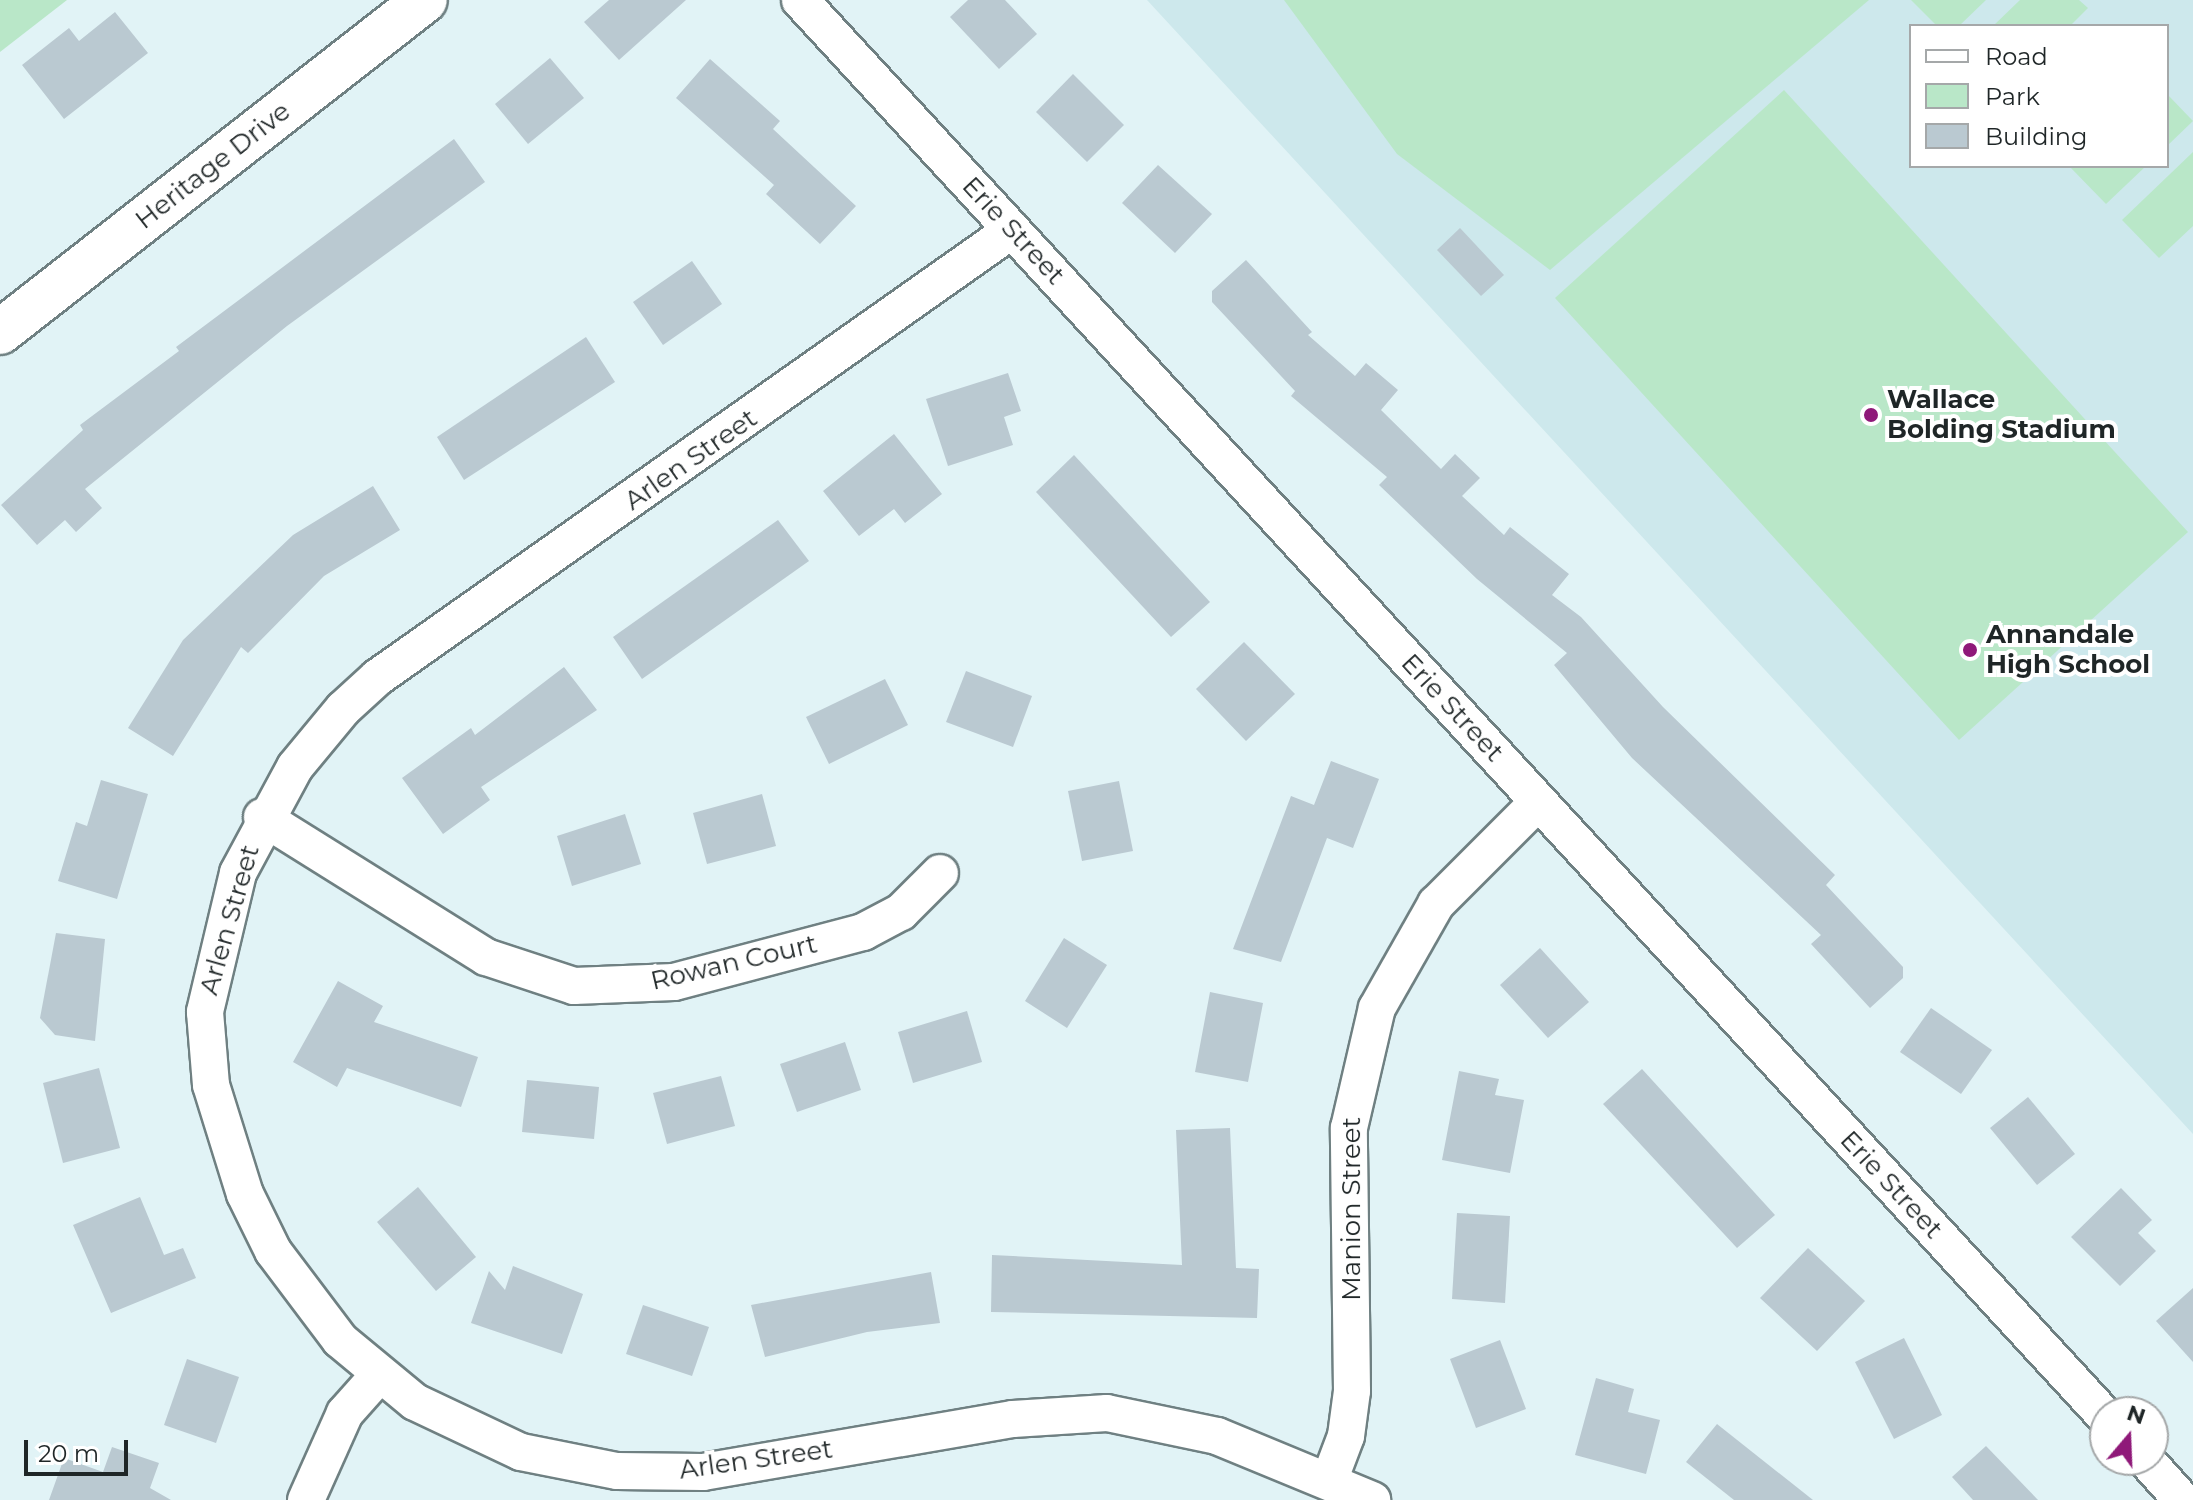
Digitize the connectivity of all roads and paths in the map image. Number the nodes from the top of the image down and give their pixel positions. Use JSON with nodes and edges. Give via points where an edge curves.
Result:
{"nodes":[{"id":1,"x":425,"y":0,"type":"edge"},
{"id":2,"x":800,"y":0,"type":"edge"},
{"id":3,"x":1012,"y":230,"type":"junction"},
{"id":4,"x":0,"y":332,"type":"edge"},
{"id":5,"x":1538,"y":802,"type":"junction"},
{"id":6,"x":262,"y":817,"type":"junction"},
{"id":7,"x":940,"y":873,"type":"dead end"},
{"id":8,"x":378,"y":1376,"type":"junction"},
{"id":9,"x":2089,"y":1399,"type":"edge"},
{"id":10,"x":2160,"y":1476,"type":"edge"},
{"id":11,"x":1329,"y":1481,"type":"junction"},
{"id":12,"x":306,"y":1500,"type":"edge"},
{"id":13,"x":1372,"y":1500,"type":"edge"},
{"id":14,"x":2182,"y":1500,"type":"edge"}],
"edges":[{"from":1,"to":4,"type":"street","name":"Heritage Drive"},
{"from":2,"to":3,"type":"street","name":"Erie Street"},
{"from":3,"to":5,"type":"street","name":"Erie Street"},
{"from":3,"to":6,"type":"street","name":"Arlen Street","via":[[378,677],[295,767]]},
{"from":5,"to":9,"type":"street","name":"Erie Street"},
{"from":5,"to":11,"type":"street","name":"Manion Street","via":[[1436,904],[1402,956],[1372,1023],[1349,1128],[1352,1391],[1346,1436]]},
{"from":6,"to":7,"type":"street","name":"Rowan Court","via":[[486,957],[574,986],[674,982],[863,932],[901,912]]},
{"from":6,"to":8,"type":"street","name":"Arlen Street","via":[[212,964],[205,1012],[211,1085],[245,1194],[273,1251],[340,1340]]},
{"from":8,"to":11,"type":"street","name":"Arlen Street","via":[[480,1435],[521,1452],[617,1471],[703,1472],[1013,1419],[1107,1413],[1217,1436]]},
{"from":8,"to":12,"type":"street","via":[[345,1413]]},
{"from":10,"to":14,"type":"street"},
{"from":11,"to":13,"type":"street","name":"Arlen Street"}]}
